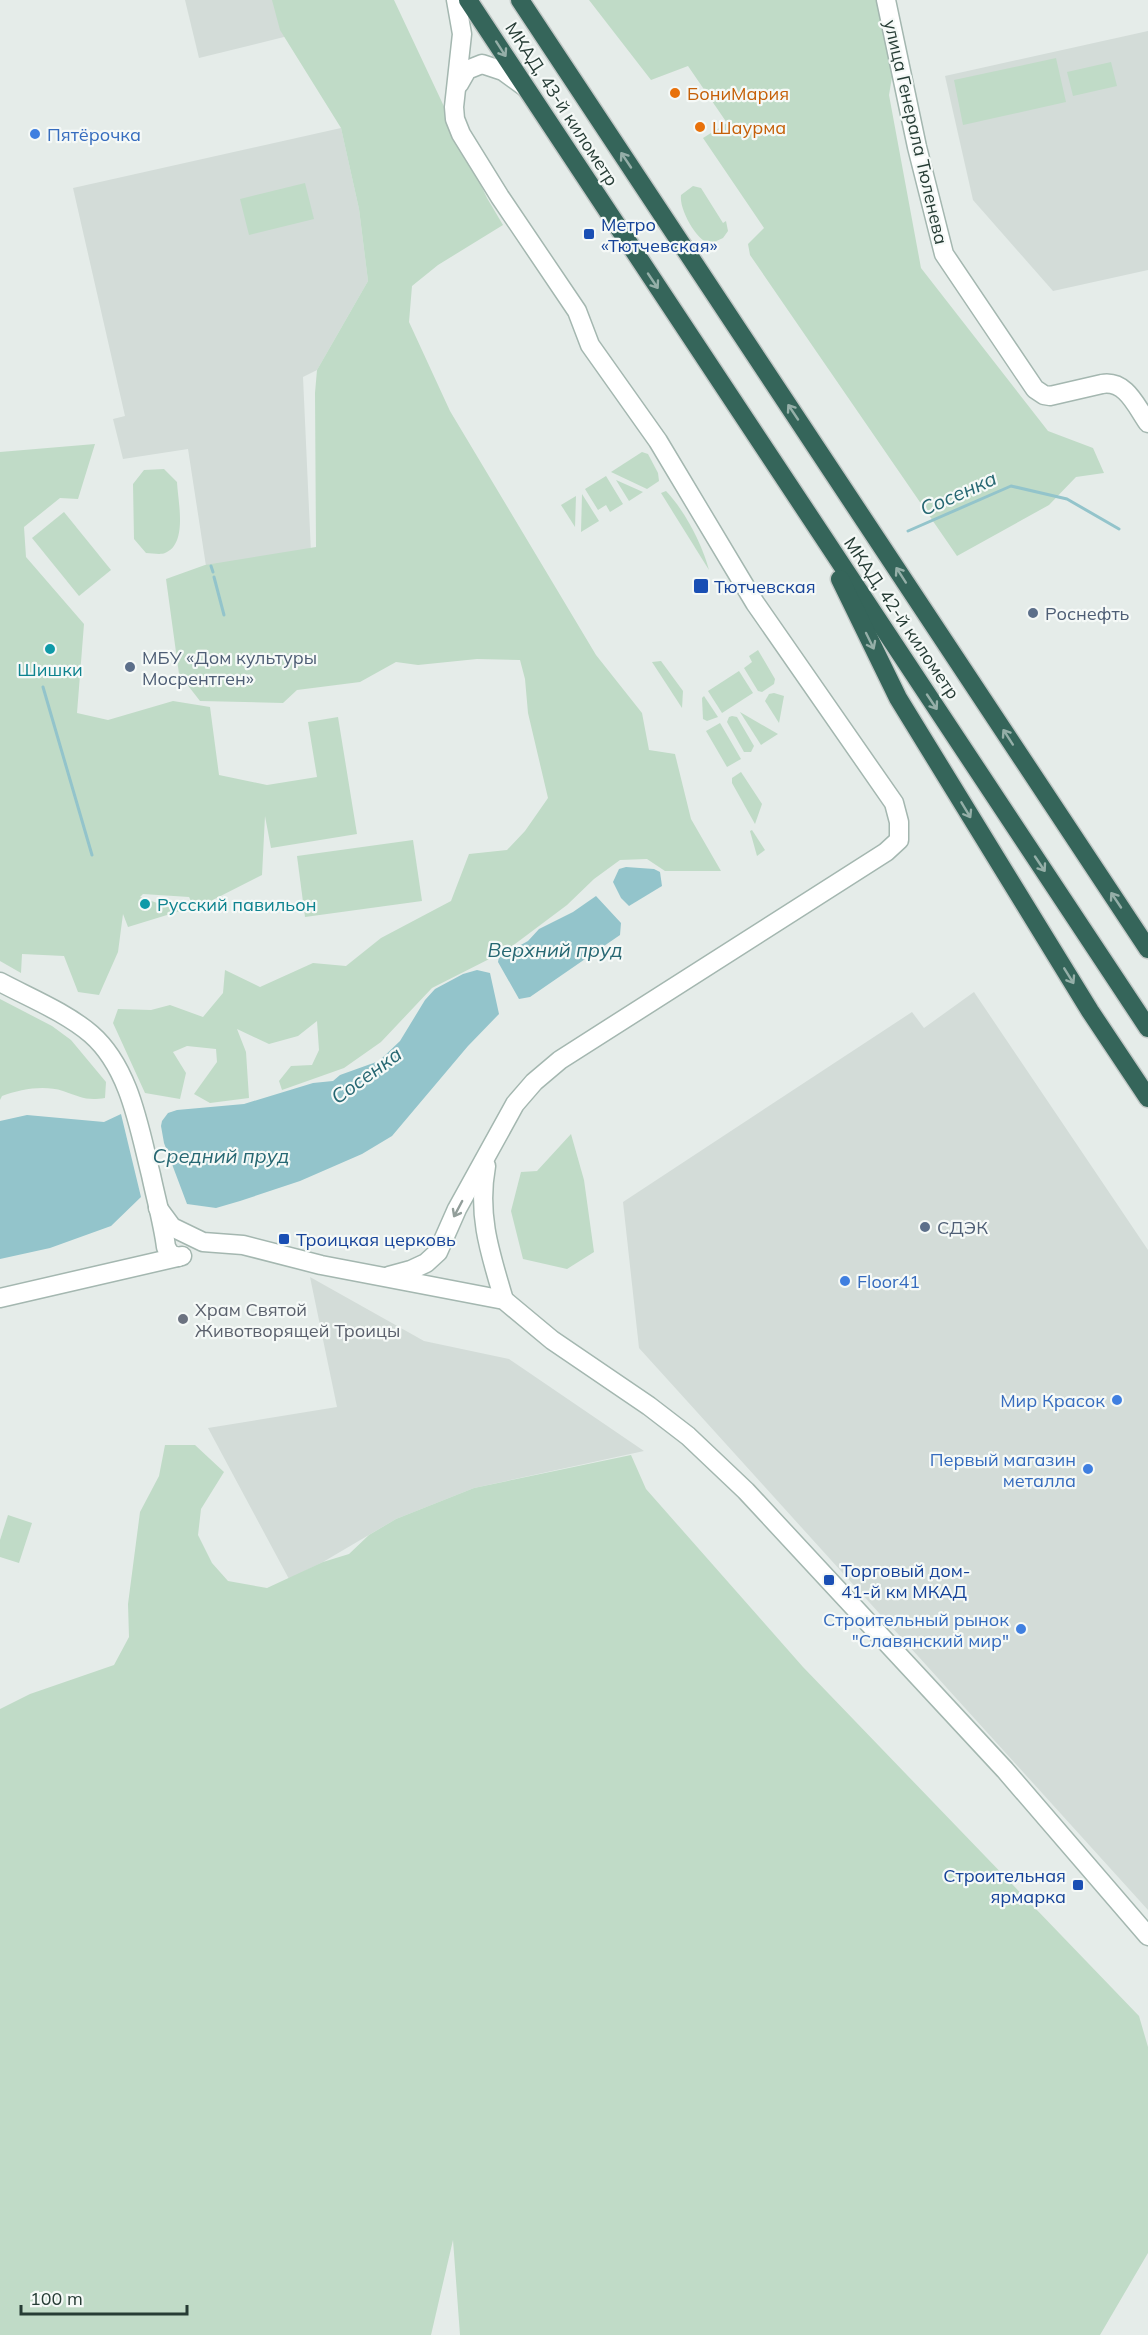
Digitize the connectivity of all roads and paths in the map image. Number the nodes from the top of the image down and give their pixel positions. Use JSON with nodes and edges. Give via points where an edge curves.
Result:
{"nodes":[{"id":1,"x":456,"y":0,"type":"edge"},
{"id":2,"x":468,"y":0,"type":"edge"},
{"id":3,"x":520,"y":0,"type":"edge"},
{"id":4,"x":886,"y":0,"type":"edge"},
{"id":5,"x":525,"y":87,"type":"junction"},
{"id":6,"x":457,"y":89,"type":"junction"},
{"id":7,"x":658,"y":209,"type":"joint"},
{"id":8,"x":621,"y":232,"type":"joint"},
{"id":9,"x":1148,"y":423,"type":"edge"},
{"id":10,"x":807,"y":513,"type":"junction"},
{"id":11,"x":1148,"y":949,"type":"edge"},
{"id":12,"x":0,"y":982,"type":"edge"},
{"id":13,"x":1148,"y":1028,"type":"edge"},
{"id":14,"x":1148,"y":1098,"type":"edge"},
{"id":15,"x":487,"y":1158,"type":"junction"},
{"id":16,"x":177,"y":1244,"type":"junction"},
{"id":17,"x":389,"y":1276,"type":"junction"},
{"id":18,"x":0,"y":1298,"type":"edge"},
{"id":19,"x":504,"y":1300,"type":"junction"},
{"id":20,"x":1148,"y":1936,"type":"edge"}],
"edges":[{"from":1,"to":6,"type":"street","via":[[462,34]]},
{"from":2,"to":5,"type":"highway","name":"МКАД, 43-й километр","one_way":true},
{"from":7,"to":3,"type":"highway","name":"МКАД, 43-й километр","one_way":true},
{"from":4,"to":9,"type":"street","name":"улица Генерала Тюленева","via":[[944,254],[1035,389],[1050,396],[1102,384],[1116,385],[1124,389]]},
{"from":5,"to":6,"type":"street","via":[[503,71],[482,64],[467,70]]},
{"from":5,"to":8,"type":"highway","name":"МКАД, 43-й километр"},
{"from":6,"to":15,"type":"street","via":[[455,119],[461,134],[577,311],[590,345],[658,441],[755,603],[894,803],[899,840],[560,1060],[515,1104]]},
{"from":11,"to":7,"type":"highway","name":"МКАД, 42-й километр","one_way":true},
{"from":8,"to":10,"type":"highway","name":"МКАД, 42-й километр","one_way":true},
{"from":10,"to":13,"type":"highway","name":"МКАД, 42-й километр","one_way":true},
{"from":10,"to":14,"type":"highway","one_way":true,"via":[[898,698]]},
{"from":12,"to":16,"type":"street","via":[[90,1033],[108,1055],[136,1117],[158,1208]]},
{"from":15,"to":17,"type":"street","one_way":true,"via":[[457,1209],[438,1252],[419,1266]]},
{"from":15,"to":19,"type":"street","via":[[482,1211]]},
{"from":16,"to":17,"type":"street","via":[[243,1245],[321,1265]]},
{"from":16,"to":18,"type":"street","via":[[157,1258],[135,1266]]},
{"from":17,"to":19,"type":"street"},
{"from":19,"to":20,"type":"street","via":[[552,1340],[688,1436],[746,1491],[1005,1770]]}]}
